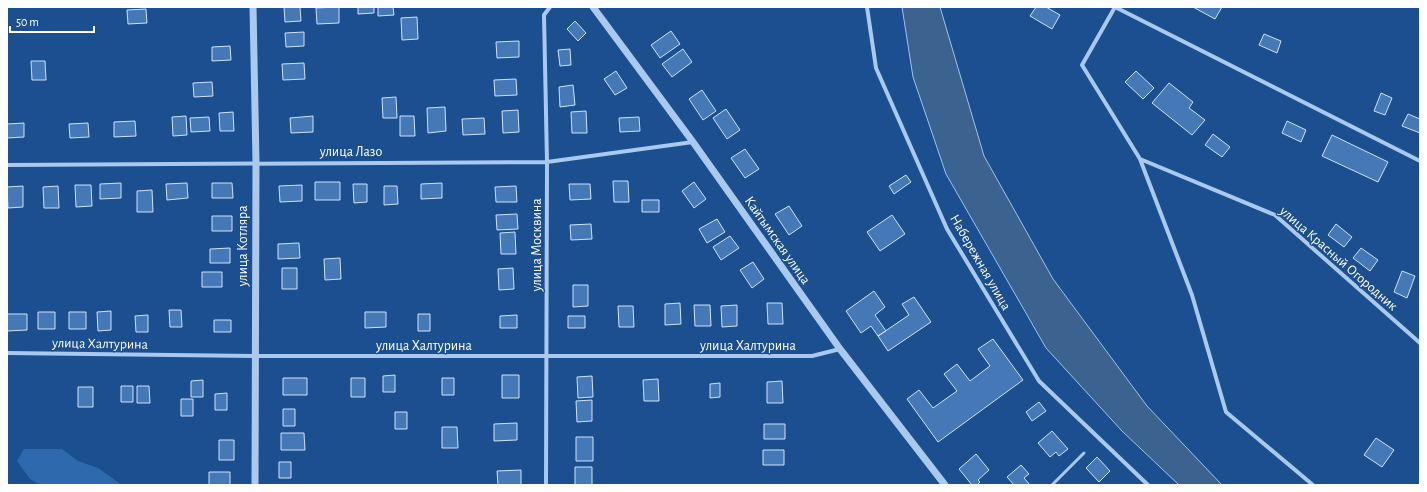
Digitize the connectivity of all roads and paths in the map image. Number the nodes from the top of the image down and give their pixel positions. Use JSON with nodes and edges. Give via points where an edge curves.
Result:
{"nodes":[{"id":1,"x":253,"y":7,"type":"edge"},
{"id":2,"x":550,"y":7,"type":"edge"},
{"id":3,"x":593,"y":7,"type":"edge"},
{"id":4,"x":867,"y":7,"type":"edge"},
{"id":5,"x":693,"y":142,"type":"junction"},
{"id":6,"x":1140,"y":159,"type":"junction"},
{"id":7,"x":1420,"y":161,"type":"edge"},
{"id":8,"x":256,"y":162,"type":"junction"},
{"id":9,"x":547,"y":162,"type":"junction"},
{"id":10,"x":7,"y":165,"type":"edge"},
{"id":11,"x":1420,"y":343,"type":"edge"},
{"id":12,"x":840,"y":349,"type":"junction"},
{"id":13,"x":7,"y":353,"type":"edge"},
{"id":14,"x":254,"y":356,"type":"junction"},
{"id":15,"x":547,"y":356,"type":"junction"},
{"id":16,"x":1084,"y":453,"type":"dead end"},
{"id":17,"x":255,"y":485,"type":"edge"},
{"id":18,"x":546,"y":485,"type":"edge"},
{"id":19,"x":945,"y":485,"type":"edge"},
{"id":20,"x":1052,"y":485,"type":"edge"},
{"id":21,"x":1148,"y":485,"type":"edge"},
{"id":22,"x":1313,"y":485,"type":"edge"}],
"edges":[{"from":1,"to":8,"type":"street","name":"улица Котляра"},
{"from":2,"to":9,"type":"street","name":"улица Москвина","via":[[544,15]]},
{"from":3,"to":5,"type":"street","name":"Кайтымская улица"},
{"from":4,"to":21,"type":"street","name":"Набережная улица","via":[[876,68],[947,229],[1039,381]]},
{"from":5,"to":9,"type":"street","name":"улица Лазо"},
{"from":5,"to":12,"type":"street","name":"Кайтымская улица"},
{"from":6,"to":7,"type":"street","via":[[1082,65],[1115,7]]},
{"from":6,"to":11,"type":"street","name":"улица Красный Огородник","via":[[1275,215]]},
{"from":6,"to":22,"type":"street","via":[[1192,295],[1226,412]]},
{"from":8,"to":9,"type":"street","name":"улица Лазо"},
{"from":8,"to":10,"type":"street","name":"улица Лазо"},
{"from":8,"to":14,"type":"street","name":"улица Котляра"},
{"from":9,"to":15,"type":"street","name":"улица Москвина"},
{"from":12,"to":15,"type":"street","name":"улица Халтурина","via":[[812,356]]},
{"from":12,"to":19,"type":"street","name":"Кайтымская улица"},
{"from":13,"to":14,"type":"street","name":"улица Халтурина"},
{"from":14,"to":15,"type":"street","name":"улица Халтурина"},
{"from":14,"to":17,"type":"street","name":"улица Котляра"},
{"from":15,"to":18,"type":"street","name":"улица Москвина"},
{"from":16,"to":20,"type":"lane"}]}
